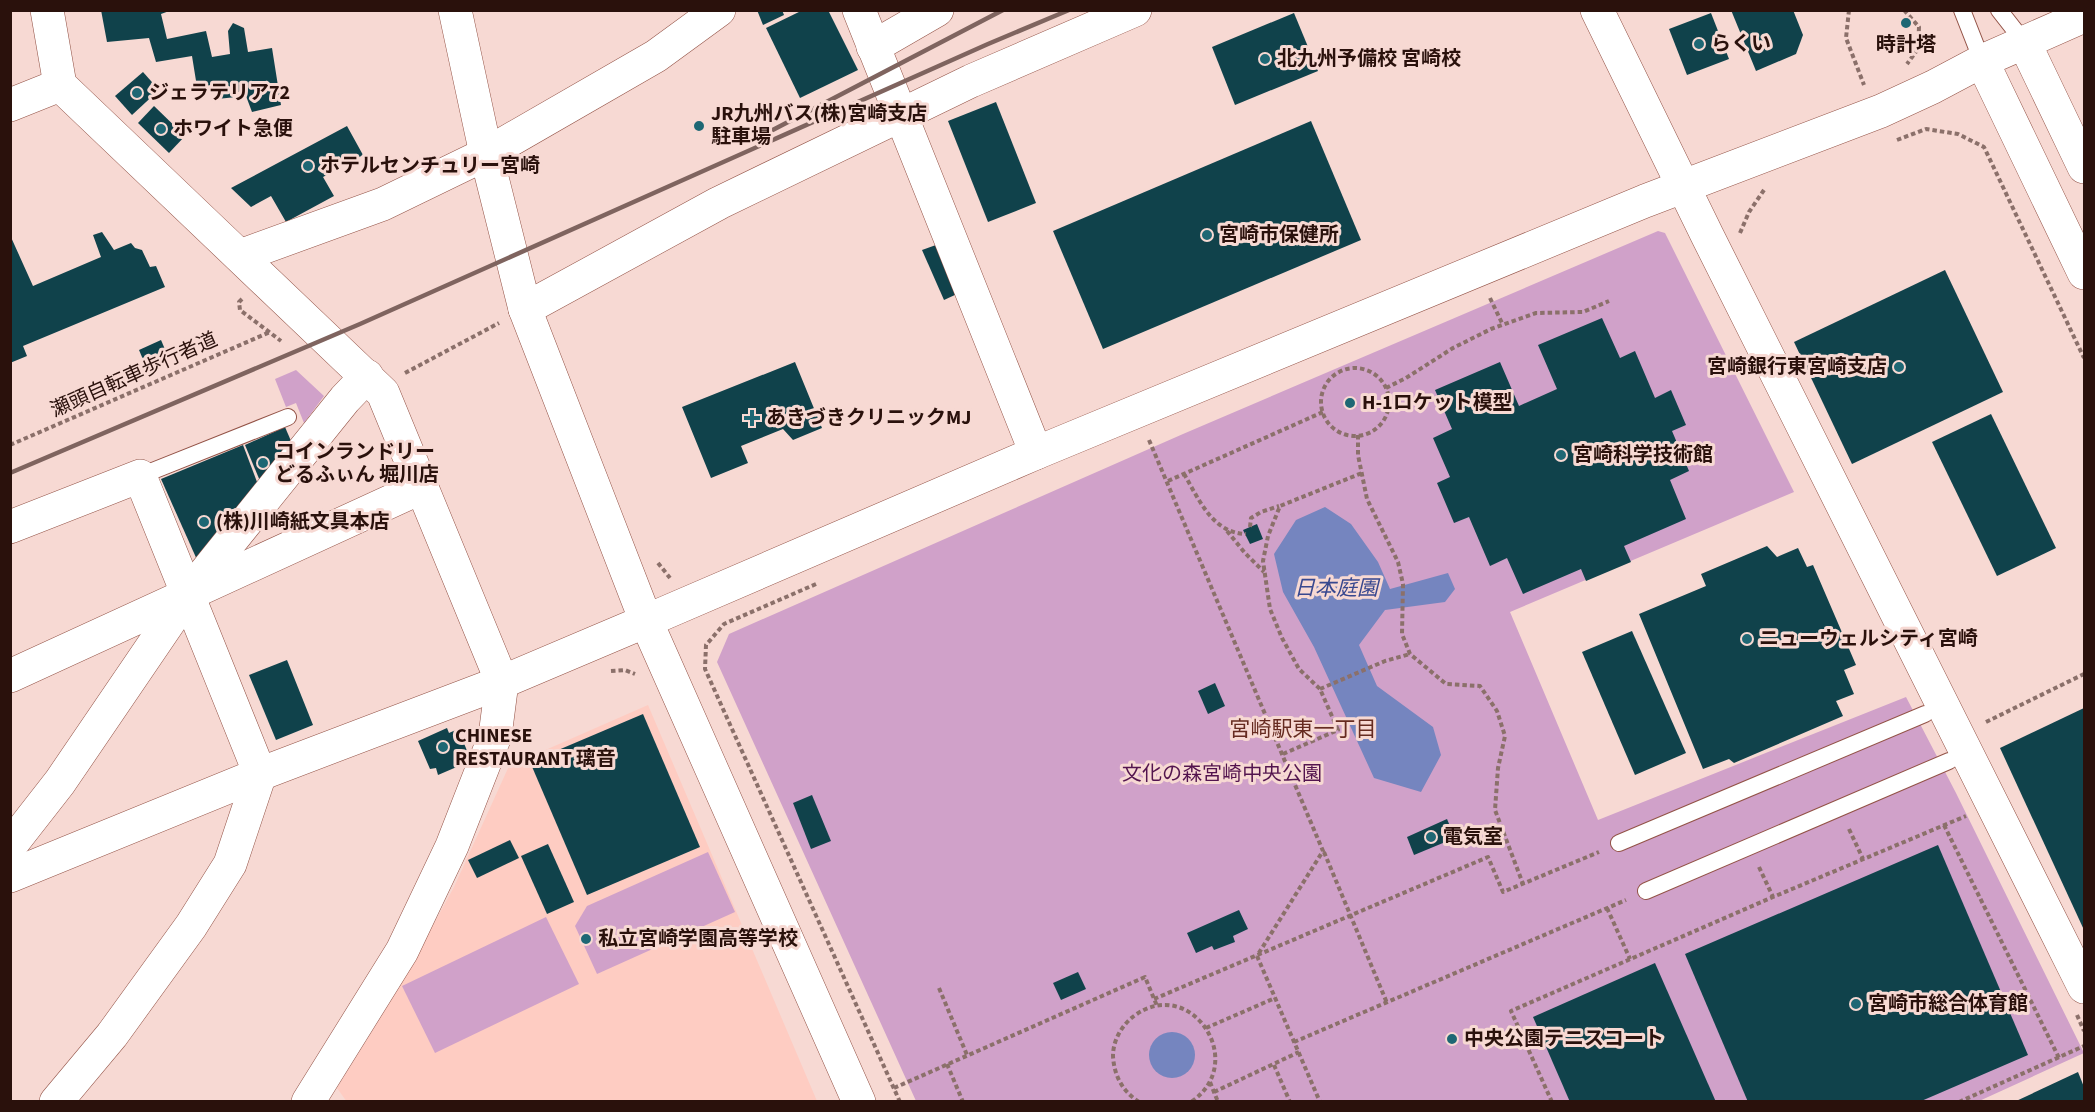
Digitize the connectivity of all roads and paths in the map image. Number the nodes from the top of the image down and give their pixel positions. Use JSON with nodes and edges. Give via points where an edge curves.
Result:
{"nodes":[{"id":1,"x":47,"y":10,"type":"edge"},
{"id":2,"x":455,"y":10,"type":"edge"},
{"id":3,"x":719,"y":10,"type":"edge"},
{"id":4,"x":859,"y":10,"type":"edge"},
{"id":5,"x":937,"y":10,"type":"edge"},
{"id":6,"x":1135,"y":10,"type":"edge"},
{"id":7,"x":1597,"y":10,"type":"edge"},
{"id":8,"x":1849,"y":10,"type":"edge"},
{"id":9,"x":1904,"y":10,"type":"edge"},
{"id":10,"x":1962,"y":10,"type":"edge"},
{"id":11,"x":1999,"y":10,"type":"edge"},
{"id":12,"x":2085,"y":16,"type":"edge"},
{"id":13,"x":2024,"y":42,"type":"junction"},
{"id":14,"x":873,"y":47,"type":"junction"},
{"id":15,"x":1982,"y":61,"type":"junction"},
{"id":16,"x":1904,"y":69,"type":"dead end"},
{"id":17,"x":1874,"y":81,"type":"dead end"},
{"id":18,"x":60,"y":85,"type":"junction"},
{"id":19,"x":1864,"y":85,"type":"junction"},
{"id":20,"x":1854,"y":89,"type":"dead end"},
{"id":21,"x":10,"y":105,"type":"edge"},
{"id":22,"x":902,"y":115,"type":"junction"},
{"id":23,"x":1894,"y":141,"type":"dead end"},
{"id":24,"x":486,"y":154,"type":"junction"},
{"id":25,"x":2085,"y":167,"type":"edge"},
{"id":26,"x":1683,"y":185,"type":"junction"},
{"id":27,"x":1774,"y":187,"type":"dead end"},
{"id":28,"x":1740,"y":234,"type":"dead end"},
{"id":29,"x":240,"y":256,"type":"junction"},
{"id":30,"x":2085,"y":273,"type":"edge"},
{"id":31,"x":1487,"y":291,"type":"dead end"},
{"id":32,"x":1609,"y":301,"type":"dead end"},
{"id":33,"x":513,"y":316,"type":"junction"},
{"id":34,"x":1503,"y":325,"type":"junction"},
{"id":35,"x":270,"y":333,"type":"dead end"},
{"id":36,"x":2085,"y":358,"type":"edge"},
{"id":37,"x":382,"y":376,"type":"junction"},
{"id":38,"x":1386,"y":388,"type":"junction"},
{"id":39,"x":1323,"y":412,"type":"junction"},
{"id":40,"x":288,"y":417,"type":"dead end"},
{"id":41,"x":1159,"y":434,"type":"dead end"},
{"id":42,"x":1358,"y":435,"type":"junction"},
{"id":43,"x":10,"y":445,"type":"edge"},
{"id":44,"x":1036,"y":453,"type":"junction"},
{"id":45,"x":1362,"y":473,"type":"junction"},
{"id":46,"x":1184,"y":474,"type":"junction"},
{"id":47,"x":140,"y":476,"type":"junction"},
{"id":48,"x":1168,"y":481,"type":"junction"},
{"id":49,"x":422,"y":487,"type":"junction"},
{"id":50,"x":1280,"y":506,"type":"junction"},
{"id":51,"x":10,"y":527,"type":"edge"},
{"id":52,"x":1250,"y":527,"type":"dead end"},
{"id":53,"x":1227,"y":530,"type":"junction"},
{"id":54,"x":1246,"y":534,"type":"dead end"},
{"id":55,"x":657,"y":562,"type":"dead end"},
{"id":56,"x":1264,"y":572,"type":"junction"},
{"id":57,"x":676,"y":578,"type":"dead end"},
{"id":58,"x":822,"y":581,"type":"dead end"},
{"id":59,"x":188,"y":594,"type":"junction"},
{"id":60,"x":646,"y":621,"type":"junction"},
{"id":61,"x":1410,"y":654,"type":"junction"},
{"id":62,"x":605,"y":671,"type":"dead end"},
{"id":63,"x":2085,"y":674,"type":"edge"},
{"id":64,"x":10,"y":676,"type":"edge"},
{"id":65,"x":641,"y":677,"type":"dead end"},
{"id":66,"x":502,"y":682,"type":"junction"},
{"id":67,"x":1320,"y":689,"type":"junction"},
{"id":68,"x":1925,"y":714,"type":"dead end"},
{"id":69,"x":1982,"y":724,"type":"dead end"},
{"id":70,"x":1282,"y":754,"type":"junction"},
{"id":71,"x":1949,"y":761,"type":"dead end"},
{"id":72,"x":260,"y":774,"type":"junction"},
{"id":73,"x":1839,"y":809,"type":"junction"},
{"id":74,"x":1975,"y":812,"type":"dead end"},
{"id":75,"x":1944,"y":825,"type":"junction"},
{"id":76,"x":1619,"y":843,"type":"joint"},
{"id":77,"x":10,"y":846,"type":"edge"},
{"id":78,"x":1750,"y":847,"type":"junction"},
{"id":79,"x":1323,"y":851,"type":"junction"},
{"id":80,"x":1863,"y":859,"type":"junction"},
{"id":81,"x":10,"y":876,"type":"edge"},
{"id":82,"x":1523,"y":884,"type":"junction"},
{"id":83,"x":1646,"y":891,"type":"joint"},
{"id":84,"x":1773,"y":897,"type":"junction"},
{"id":85,"x":1607,"y":908,"type":"junction"},
{"id":86,"x":1350,"y":915,"type":"junction"},
{"id":87,"x":1257,"y":956,"type":"junction"},
{"id":88,"x":1630,"y":959,"type":"junction"},
{"id":89,"x":939,"y":988,"type":"dead end"},
{"id":90,"x":1275,"y":998,"type":"junction"},
{"id":91,"x":2079,"y":998,"type":"edge"},
{"id":92,"x":1154,"y":999,"type":"junction"},
{"id":93,"x":1387,"y":1003,"type":"junction"},
{"id":94,"x":1157,"y":1006,"type":"junction"},
{"id":95,"x":1206,"y":1028,"type":"junction"},
{"id":96,"x":2085,"y":1031,"type":"edge"},
{"id":97,"x":1294,"y":1042,"type":"junction"},
{"id":98,"x":2085,"y":1046,"type":"edge"},
{"id":99,"x":1299,"y":1052,"type":"junction"},
{"id":100,"x":967,"y":1055,"type":"junction"},
{"id":101,"x":2059,"y":1058,"type":"junction"},
{"id":102,"x":947,"y":1064,"type":"junction"},
{"id":103,"x":1274,"y":1065,"type":"junction"},
{"id":104,"x":1209,"y":1081,"type":"junction"},
{"id":105,"x":894,"y":1088,"type":"junction"},
{"id":106,"x":1214,"y":1092,"type":"junction"},
{"id":107,"x":315,"y":1098,"type":"edge"},
{"id":108,"x":56,"y":1101,"type":"edge"},
{"id":109,"x":859,"y":1101,"type":"edge"},
{"id":110,"x":900,"y":1101,"type":"edge"},
{"id":111,"x":963,"y":1101,"type":"edge"},
{"id":112,"x":1139,"y":1101,"type":"edge"},
{"id":113,"x":1191,"y":1101,"type":"edge"},
{"id":114,"x":1218,"y":1101,"type":"edge"},
{"id":115,"x":1290,"y":1101,"type":"edge"},
{"id":116,"x":1320,"y":1101,"type":"edge"},
{"id":117,"x":1552,"y":1101,"type":"edge"},
{"id":118,"x":1959,"y":1101,"type":"edge"}],
"edges":[{"from":1,"to":18,"type":"street"},
{"from":2,"to":24,"type":"street"},
{"from":3,"to":24,"type":"street","via":[[656,56]]},
{"from":4,"to":14,"type":"street"},
{"from":5,"to":14,"type":"street"},
{"from":6,"to":22,"type":"street"},
{"from":7,"to":26,"type":"street"},
{"from":8,"to":19,"type":"path","via":[[1846,38]]},
{"from":9,"to":16,"type":"path","via":[[1919,27],[1918,49]]},
{"from":10,"to":15,"type":"lane"},
{"from":11,"to":13,"type":"lane"},
{"from":12,"to":13,"type":"street"},
{"from":13,"to":15,"type":"street"},
{"from":13,"to":25,"type":"street"},
{"from":14,"to":22,"type":"street"},
{"from":15,"to":26,"type":"street","via":[[1881,111]]},
{"from":15,"to":30,"type":"street"},
{"from":17,"to":19,"type":"path"},
{"from":18,"to":21,"type":"street"},
{"from":18,"to":29,"type":"street"},
{"from":19,"to":20,"type":"path"},
{"from":22,"to":33,"type":"street","via":[[718,203]]},
{"from":22,"to":44,"type":"street"},
{"from":23,"to":36,"type":"path","via":[[1926,129],[1958,134],[1984,147]]},
{"from":24,"to":29,"type":"street","via":[[383,204]]},
{"from":24,"to":33,"type":"street"},
{"from":26,"to":44,"type":"street"},
{"from":26,"to":91,"type":"street"},
{"from":27,"to":28,"type":"path","via":[[1763,191]]},
{"from":29,"to":37,"type":"street"},
{"from":31,"to":34,"type":"path"},
{"from":32,"to":34,"type":"path","via":[[1583,312],[1536,313]]},
{"from":33,"to":37,"type":"path"},
{"from":33,"to":60,"type":"street"},
{"from":34,"to":38,"type":"path","via":[[1453,348]]},
{"from":35,"to":43,"type":"path","name":"瀬頭自転車歩行者道"},
{"from":37,"to":49,"type":"street","via":[[384,393]]},
{"from":37,"to":59,"type":"street","via":[[324,424]]},
{"from":38,"to":39,"type":"path","via":[[1367,370],[1344,369],[1326,384]]},
{"from":38,"to":42,"type":"path","via":[[1389,407],[1385,417],[1379,426]]},
{"from":39,"to":42,"type":"path","via":[[1339,432]]},
{"from":39,"to":46,"type":"path"},
{"from":40,"to":47,"type":"lane"},
{"from":41,"to":48,"type":"path","via":[[1148,439]]},
{"from":42,"to":45,"type":"path"},
{"from":44,"to":60,"type":"street"},
{"from":45,"to":50,"type":"path"},
{"from":45,"to":61,"type":"path","via":[[1367,499],[1398,562],[1403,584],[1402,634]]},
{"from":46,"to":48,"type":"path"},
{"from":46,"to":53,"type":"path","via":[[1210,518]]},
{"from":47,"to":51,"type":"street"},
{"from":47,"to":59,"type":"street"},
{"from":48,"to":70,"type":"path"},
{"from":49,"to":59,"type":"street"},
{"from":49,"to":66,"type":"street"},
{"from":50,"to":52,"type":"path","via":[[1251,518]]},
{"from":50,"to":56,"type":"path","via":[[1268,536]]},
{"from":53,"to":54,"type":"path"},
{"from":53,"to":56,"type":"path"},
{"from":55,"to":57,"type":"path","via":[[669,578]]},
{"from":56,"to":67,"type":"path","via":[[1270,609],[1282,638],[1299,669]]},
{"from":58,"to":105,"type":"path","via":[[724,624],[706,645],[705,669]]},
{"from":59,"to":64,"type":"street"},
{"from":59,"to":72,"type":"street"},
{"from":59,"to":77,"type":"street","via":[[60,782]]},
{"from":60,"to":66,"type":"street"},
{"from":60,"to":109,"type":"street"},
{"from":61,"to":67,"type":"path"},
{"from":61,"to":82,"type":"path","via":[[1446,684],[1480,686],[1497,711],[1505,736],[1495,810]]},
{"from":62,"to":65,"type":"path","via":[[625,670]]},
{"from":63,"to":69,"type":"path"},
{"from":66,"to":72,"type":"street"},
{"from":66,"to":107,"type":"street","via":[[495,736],[452,846],[402,951]]},
{"from":67,"to":70,"type":"path","via":[[1338,730]]},
{"from":68,"to":76,"type":"lane"},
{"from":70,"to":79,"type":"path"},
{"from":71,"to":73,"type":"lane"},
{"from":72,"to":81,"type":"street"},
{"from":72,"to":108,"type":"street","via":[[230,864],[197,917],[112,1035]]},
{"from":73,"to":78,"type":"lane"},
{"from":73,"to":80,"type":"path"},
{"from":74,"to":75,"type":"path"},
{"from":75,"to":80,"type":"path"},
{"from":75,"to":101,"type":"path"},
{"from":76,"to":82,"type":"path"},
{"from":78,"to":83,"type":"lane"},
{"from":78,"to":84,"type":"path"},
{"from":79,"to":86,"type":"path"},
{"from":79,"to":87,"type":"path"},
{"from":80,"to":84,"type":"path"},
{"from":82,"to":86,"type":"path","via":[[1503,892],[1488,857]]},
{"from":83,"to":85,"type":"path"},
{"from":84,"to":88,"type":"path"},
{"from":85,"to":88,"type":"path"},
{"from":85,"to":93,"type":"path"},
{"from":86,"to":87,"type":"path"},
{"from":86,"to":93,"type":"path"},
{"from":87,"to":90,"type":"path"},
{"from":87,"to":92,"type":"path"},
{"from":88,"to":117,"type":"path","via":[[1511,1011]]},
{"from":89,"to":100,"type":"path"},
{"from":90,"to":95,"type":"path"},
{"from":90,"to":97,"type":"path"},
{"from":91,"to":96,"type":"path"},
{"from":92,"to":94,"type":"path"},
{"from":92,"to":100,"type":"path","via":[[1145,977]]},
{"from":93,"to":97,"type":"path"},
{"from":94,"to":95,"type":"path","via":[[1185,1010]]},
{"from":94,"to":112,"type":"path","via":[[1128,1020],[1113,1050],[1119,1083]]},
{"from":95,"to":104,"type":"path","via":[[1214,1042],[1216,1059]]},
{"from":97,"to":99,"type":"path"},
{"from":98,"to":101,"type":"path"},
{"from":99,"to":103,"type":"path"},
{"from":99,"to":116,"type":"path"},
{"from":100,"to":102,"type":"path"},
{"from":101,"to":118,"type":"path"},
{"from":102,"to":105,"type":"path"},
{"from":102,"to":111,"type":"path"},
{"from":103,"to":106,"type":"path"},
{"from":103,"to":115,"type":"path"},
{"from":104,"to":106,"type":"path"},
{"from":104,"to":113,"type":"path"},
{"from":105,"to":110,"type":"path"},
{"from":106,"to":114,"type":"path"}]}
